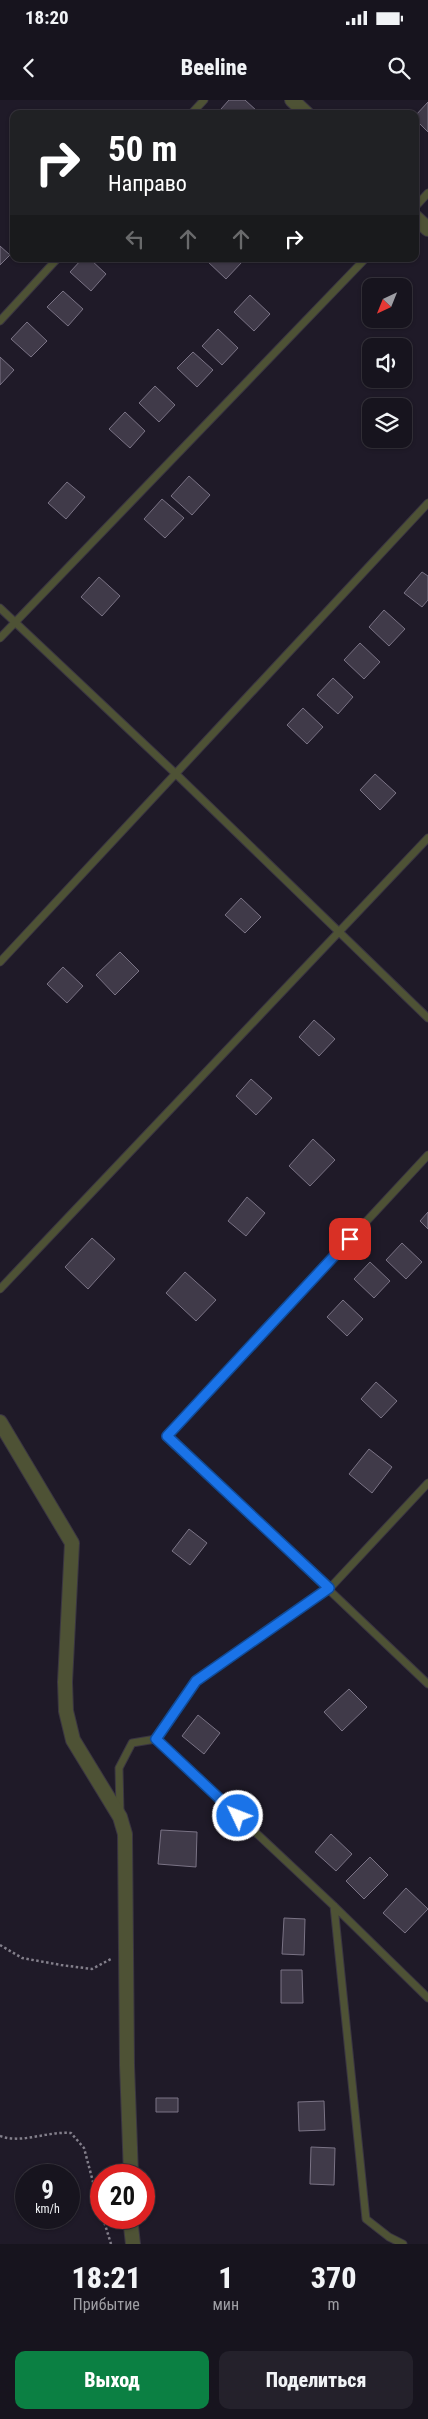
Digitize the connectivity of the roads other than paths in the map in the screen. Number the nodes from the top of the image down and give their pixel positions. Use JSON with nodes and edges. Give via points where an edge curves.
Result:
{"nodes":[{"id":1,"x":204,"y":100,"type":"edge"},
{"id":2,"x":292,"y":100,"type":"edge"},
{"id":3,"x":195,"y":110,"type":"edge"},
{"id":4,"x":303,"y":110,"type":"edge"},
{"id":5,"x":428,"y":193,"type":"edge"},
{"id":6,"x":419,"y":203,"type":"edge"},
{"id":7,"x":54,"y":262,"type":"edge"},
{"id":8,"x":362,"y":262,"type":"edge"},
{"id":9,"x":0,"y":321,"type":"edge"},
{"id":10,"x":428,"y":503,"type":"edge"},
{"id":11,"x":0,"y":608,"type":"edge"},
{"id":12,"x":16,"y":622,"type":"junction"},
{"id":13,"x":0,"y":638,"type":"edge"},
{"id":14,"x":176,"y":774,"type":"junction"},
{"id":15,"x":428,"y":838,"type":"edge"},
{"id":16,"x":339,"y":934,"type":"junction"},
{"id":17,"x":0,"y":962,"type":"edge"},
{"id":18,"x":428,"y":1018,"type":"edge"},
{"id":19,"x":428,"y":1155,"type":"edge"},
{"id":20,"x":0,"y":1289,"type":"edge"},
{"id":21,"x":0,"y":1422,"type":"edge"},
{"id":22,"x":428,"y":1483,"type":"edge"},
{"id":23,"x":329,"y":1588,"type":"junction"},
{"id":24,"x":428,"y":1684,"type":"edge"},
{"id":25,"x":156,"y":1739,"type":"junction"},
{"id":26,"x":120,"y":1817,"type":"junction"},
{"id":27,"x":334,"y":1906,"type":"junction"},
{"id":28,"x":428,"y":1998,"type":"edge"},
{"id":29,"x":131,"y":2164,"type":"edge"},
{"id":30,"x":131,"y":2229,"type":"edge"},
{"id":31,"x":133,"y":2244,"type":"edge"},
{"id":32,"x":403,"y":2244,"type":"edge"}],
"edges":[{"from":1,"to":3,"type":"lane"},
{"from":2,"to":4,"type":"street"},
{"from":5,"to":6,"type":"lane"},
{"from":7,"to":9,"type":"lane"},
{"from":8,"to":12,"type":"lane"},
{"from":10,"to":14,"type":"lane"},
{"from":11,"to":12,"type":"lane"},
{"from":12,"to":13,"type":"lane"},
{"from":12,"to":14,"type":"lane"},
{"from":14,"to":16,"type":"lane"},
{"from":14,"to":17,"type":"lane"},
{"from":15,"to":16,"type":"lane"},
{"from":16,"to":18,"type":"lane"},
{"from":16,"to":20,"type":"lane"},
{"from":19,"to":23,"type":"lane","via":[[167,1436]]},
{"from":21,"to":26,"type":"street","via":[[72,1543],[66,1711],[73,1740]]},
{"from":22,"to":23,"type":"lane"},
{"from":23,"to":24,"type":"lane"},
{"from":23,"to":25,"type":"lane","via":[[196,1681]]},
{"from":25,"to":26,"type":"lane","via":[[132,1743],[120,1768]]},
{"from":25,"to":27,"type":"lane"},
{"from":26,"to":29,"type":"street","via":[[125,1834]]},
{"from":27,"to":28,"type":"lane"},
{"from":27,"to":32,"type":"lane","via":[[366,2219],[389,2238]]},
{"from":30,"to":31,"type":"street"}]}
